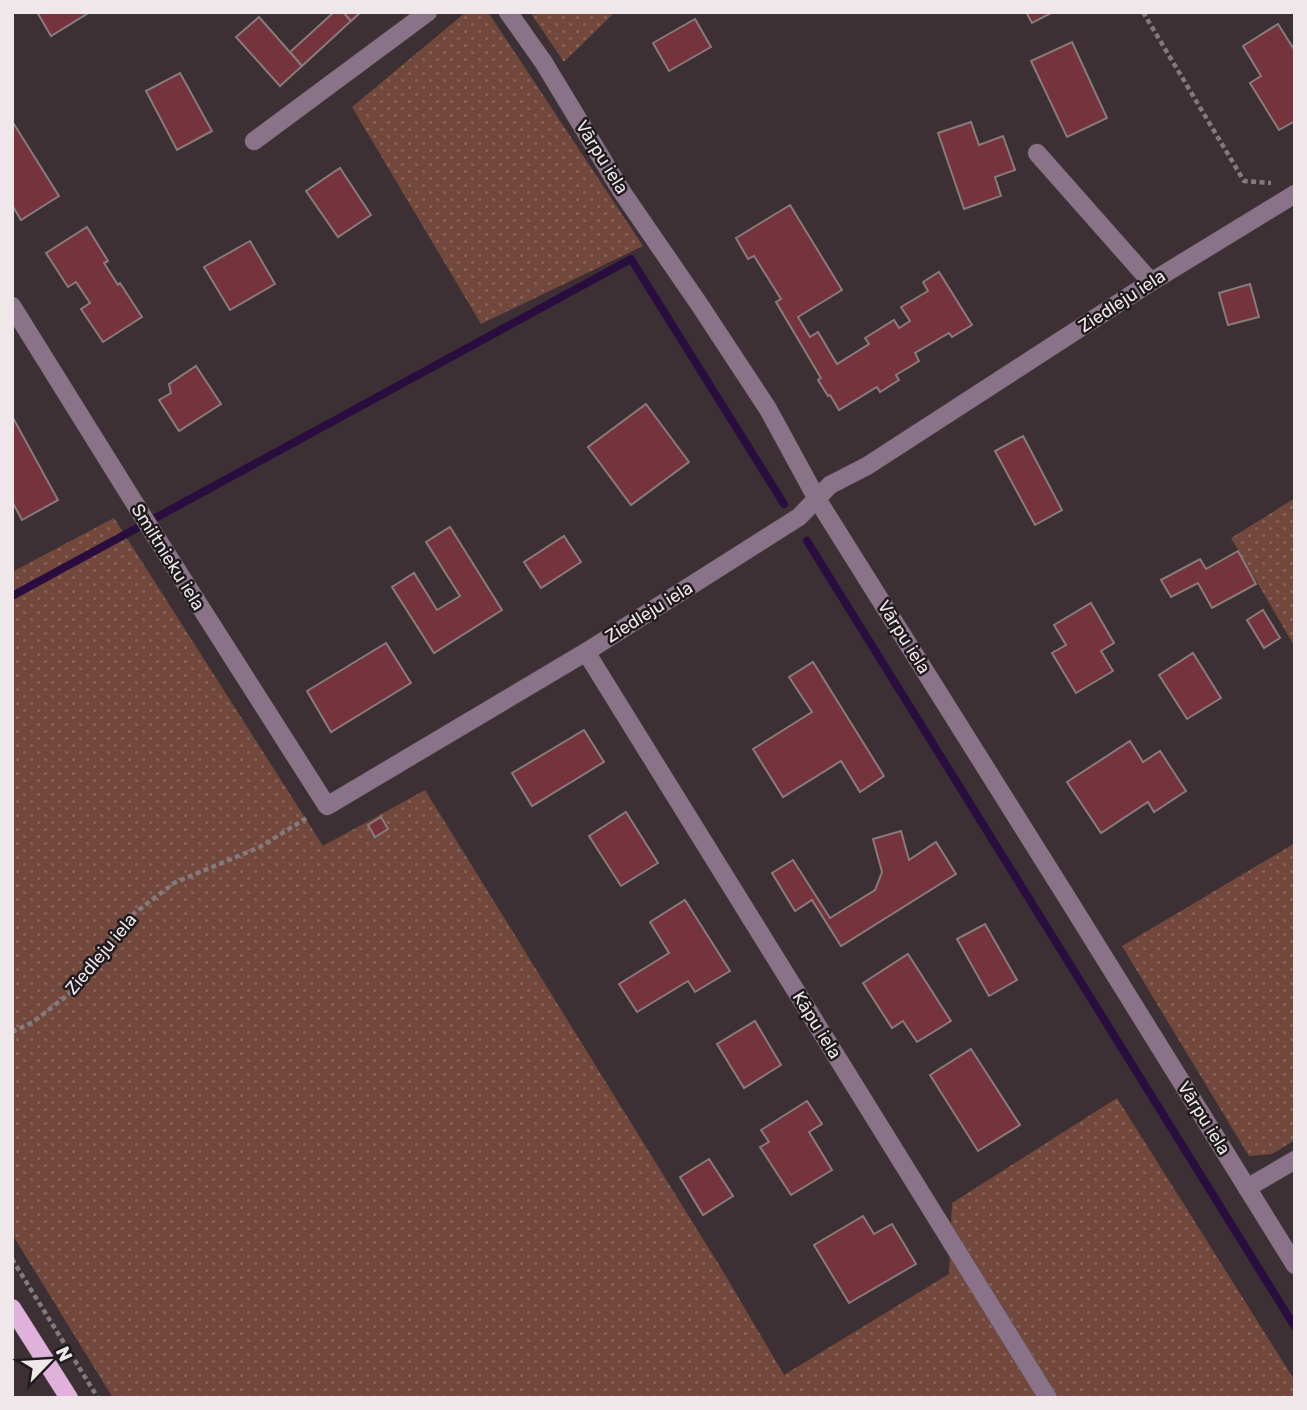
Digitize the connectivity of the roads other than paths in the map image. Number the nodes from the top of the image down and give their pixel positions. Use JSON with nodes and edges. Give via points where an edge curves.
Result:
{"nodes":[{"id":1,"x":428,"y":12,"type":"edge"},
{"id":2,"x":508,"y":12,"type":"edge"},
{"id":3,"x":254,"y":141,"type":"dead end"},
{"id":4,"x":1037,"y":153,"type":"dead end"},
{"id":5,"x":1289,"y":189,"type":"edge"},
{"id":6,"x":1151,"y":282,"type":"junction"},
{"id":7,"x":12,"y":306,"type":"edge"},
{"id":8,"x":817,"y":499,"type":"junction"},
{"id":9,"x":586,"y":652,"type":"junction"},
{"id":10,"x":327,"y":806,"type":"joint"},
{"id":11,"x":1295,"y":1160,"type":"edge"},
{"id":12,"x":1247,"y":1188,"type":"junction"},
{"id":13,"x":1295,"y":1265,"type":"edge"},
{"id":14,"x":12,"y":1308,"type":"edge"},
{"id":15,"x":69,"y":1398,"type":"edge"},
{"id":16,"x":1048,"y":1398,"type":"edge"}],
"edges":[{"from":1,"to":3,"type":"street"},
{"from":2,"to":8,"type":"street","name":"Vārpu iela","via":[[768,409]]},
{"from":4,"to":6,"type":"street"},
{"from":5,"to":6,"type":"street","name":"Ziedleju iela"},
{"from":6,"to":8,"type":"street","name":"Ziedleju iela","via":[[867,466],[830,485]]},
{"from":7,"to":10,"type":"street","name":"Smiltnieku iela"},
{"from":8,"to":9,"type":"street","name":"Ziedleju iela","via":[[799,517]]},
{"from":8,"to":12,"type":"street","name":"Vārpu iela"},
{"from":9,"to":10,"type":"street","name":"Ziedleju iela"},
{"from":9,"to":16,"type":"street","name":"Kāpu iela"},
{"from":11,"to":12,"type":"street"},
{"from":12,"to":13,"type":"street","name":"Vārpu iela"},
{"from":14,"to":15,"type":"main road"}]}
